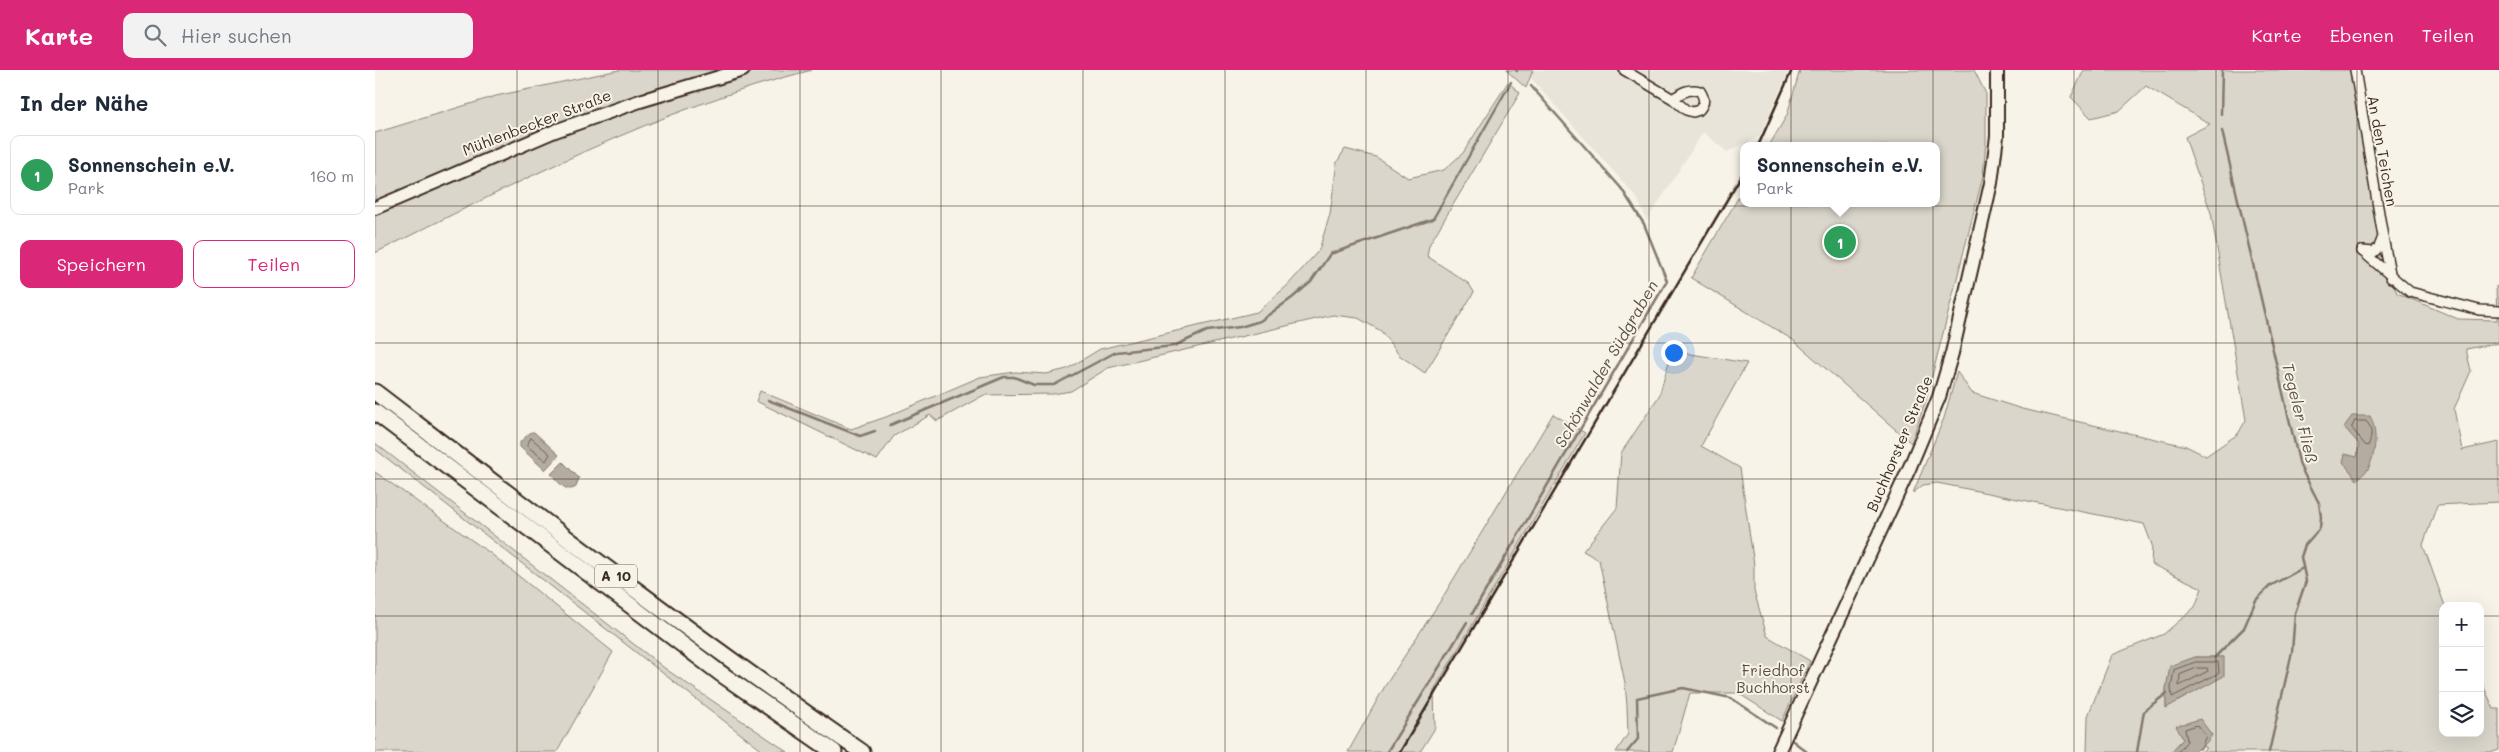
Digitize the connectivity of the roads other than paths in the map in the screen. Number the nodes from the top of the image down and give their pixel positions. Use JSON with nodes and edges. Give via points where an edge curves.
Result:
{"nodes":[{"id":1,"x":743,"y":70,"type":"edge"},
{"id":2,"x":1624,"y":70,"type":"edge"},
{"id":3,"x":1997,"y":70,"type":"edge"},
{"id":4,"x":2355,"y":70,"type":"edge"},
{"id":5,"x":1673,"y":99,"type":"dead end"},
{"id":6,"x":375,"y":208,"type":"edge"},
{"id":7,"x":2383,"y":237,"type":"junction"},
{"id":8,"x":2391,"y":278,"type":"junction"},
{"id":9,"x":2499,"y":311,"type":"edge"},
{"id":10,"x":375,"y":392,"type":"edge"},
{"id":11,"x":375,"y":412,"type":"edge"},
{"id":12,"x":834,"y":752,"type":"edge"},
{"id":13,"x":862,"y":752,"type":"edge"},
{"id":14,"x":1778,"y":752,"type":"edge"}],
"edges":[{"from":1,"to":6,"type":"main road","name":"Mühlenbecker Straße","via":[[631,103],[555,131]]},
{"from":2,"to":5,"type":"street"},
{"from":3,"to":14,"type":"main road","name":"Buchhorster Straße","via":[[1997,136],[1991,183],[1939,398]]},
{"from":4,"to":7,"type":"street","name":"An den Teichen"},
{"from":7,"to":8,"type":"street","name":"An den Teichen"},
{"from":7,"to":8,"type":"street","via":[[2374,252],[2362,251]]},
{"from":8,"to":9,"type":"street","via":[[2410,292],[2479,310]]},
{"from":10,"to":13,"type":"highway","number":"A 10","via":[[652,604]]},
{"from":11,"to":12,"type":"highway","number":"A 10","via":[[720,673]]}]}
